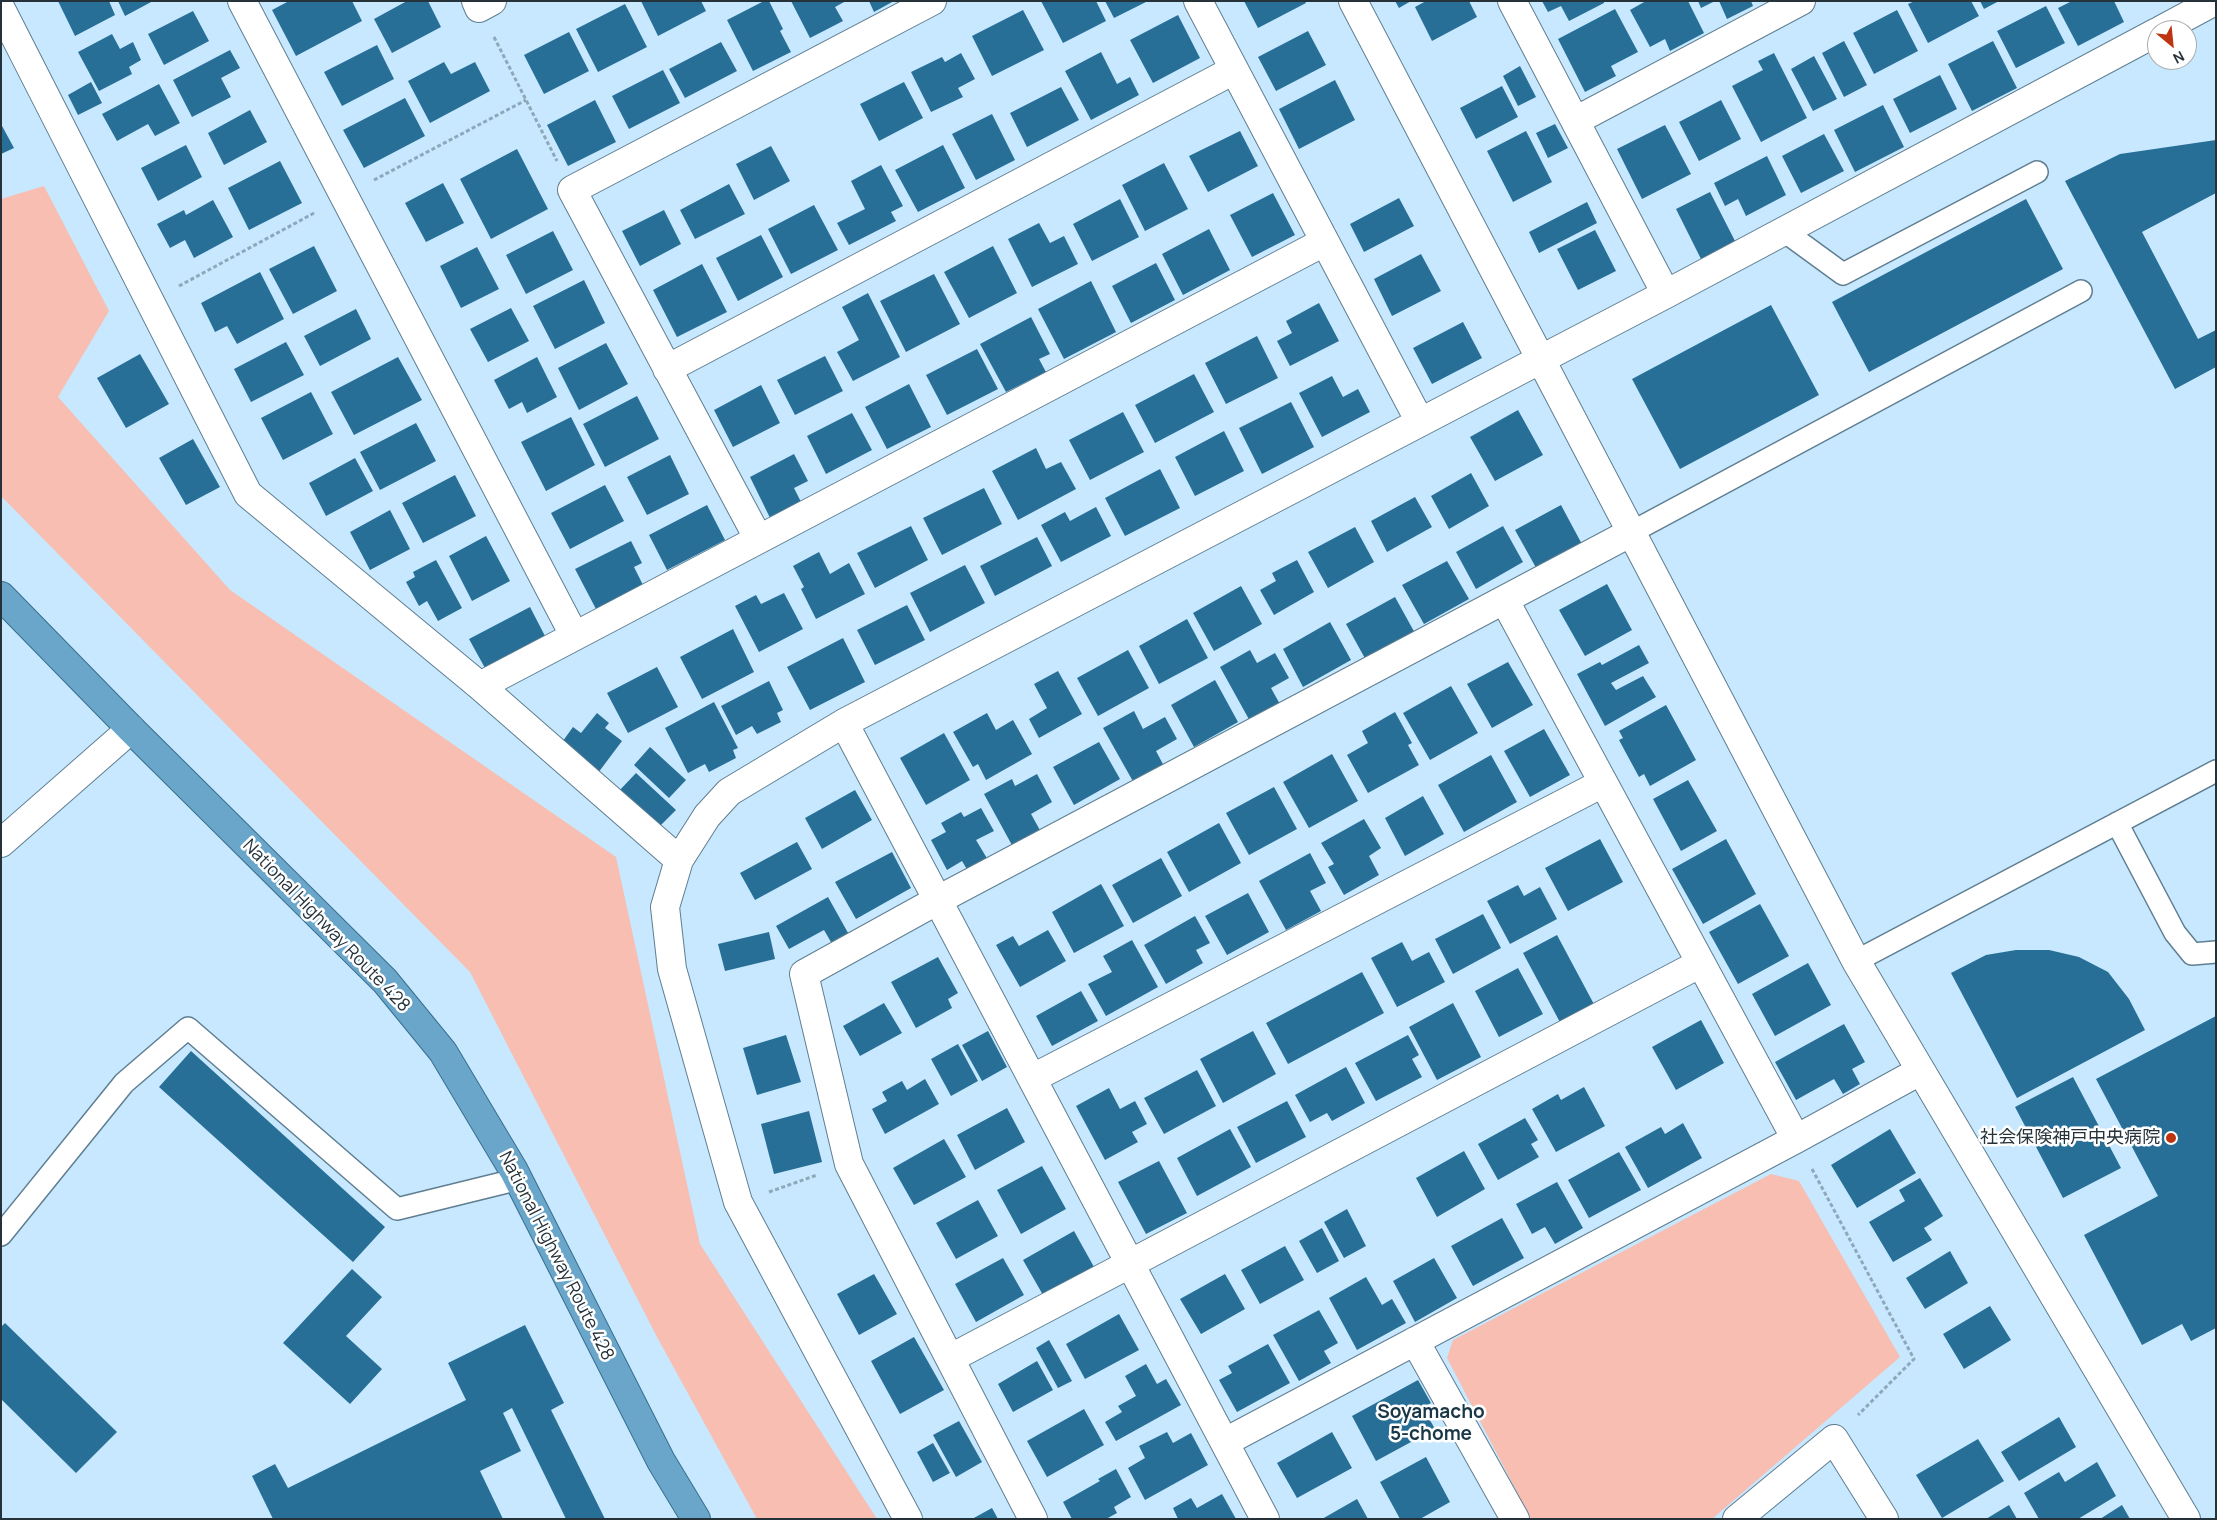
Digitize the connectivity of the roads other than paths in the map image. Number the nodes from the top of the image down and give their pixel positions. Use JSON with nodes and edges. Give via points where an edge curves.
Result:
{"nodes":[{"id":1,"x":242,"y":1,"type":"edge"},
{"id":2,"x":932,"y":1,"type":"edge"},
{"id":3,"x":1198,"y":1,"type":"edge"},
{"id":4,"x":1353,"y":1,"type":"edge"},
{"id":5,"x":1512,"y":1,"type":"edge"},
{"id":6,"x":1801,"y":1,"type":"edge"},
{"id":7,"x":2215,"y":1,"type":"edge"},
{"id":8,"x":1,"y":9,"type":"edge"},
{"id":9,"x":2180,"y":20,"type":"edge"},
{"id":10,"x":2147,"y":37,"type":"edge"},
{"id":11,"x":1234,"y":70,"type":"junction"},
{"id":12,"x":1575,"y":121,"type":"junction"},
{"id":13,"x":2037,"y":172,"type":"dead end"},
{"id":14,"x":1784,"y":231,"type":"junction"},
{"id":15,"x":1324,"y":242,"type":"junction"},
{"id":16,"x":2080,"y":291,"type":"dead end"},
{"id":17,"x":1666,"y":294,"type":"junction"},
{"id":18,"x":1539,"y":359,"type":"junction"},
{"id":19,"x":667,"y":369,"type":"junction"},
{"id":20,"x":1420,"y":422,"type":"junction"},
{"id":21,"x":1630,"y":532,"type":"junction"},
{"id":22,"x":758,"y":538,"type":"junction"},
{"id":23,"x":1,"y":596,"type":"edge"},
{"id":24,"x":1505,"y":601,"type":"junction"},
{"id":25,"x":574,"y":636,"type":"junction"},
{"id":26,"x":480,"y":686,"type":"junction"},
{"id":27,"x":844,"y":723,"type":"junction"},
{"id":28,"x":131,"y":729,"type":"junction"},
{"id":29,"x":2216,"y":771,"type":"edge"},
{"id":30,"x":1603,"y":783,"type":"junction"},
{"id":31,"x":2117,"y":823,"type":"junction"},
{"id":32,"x":1,"y":843,"type":"edge"},
{"id":33,"x":679,"y":860,"type":"junction"},
{"id":34,"x":938,"y":900,"type":"junction"},
{"id":35,"x":2216,"y":952,"type":"edge"},
{"id":36,"x":1856,"y":961,"type":"junction"},
{"id":37,"x":1701,"y":963,"type":"junction"},
{"id":38,"x":1920,"y":1072,"type":"junction"},
{"id":39,"x":1033,"y":1078,"type":"junction"},
{"id":40,"x":1796,"y":1139,"type":"junction"},
{"id":41,"x":519,"y":1179,"type":"junction"},
{"id":42,"x":1,"y":1235,"type":"edge"},
{"id":43,"x":1130,"y":1263,"type":"junction"},
{"id":44,"x":1416,"y":1341,"type":"junction"},
{"id":45,"x":951,"y":1358,"type":"junction"},
{"id":46,"x":1225,"y":1442,"type":"junction"},
{"id":47,"x":696,"y":1519,"type":"edge"},
{"id":48,"x":908,"y":1519,"type":"edge"},
{"id":49,"x":1034,"y":1519,"type":"edge"},
{"id":50,"x":1266,"y":1519,"type":"edge"},
{"id":51,"x":1515,"y":1519,"type":"edge"},
{"id":52,"x":1737,"y":1519,"type":"edge"},
{"id":53,"x":1884,"y":1519,"type":"edge"},
{"id":54,"x":2186,"y":1519,"type":"edge"}],
"edges":[{"from":1,"to":25,"type":"street"},
{"from":2,"to":19,"type":"street","via":[[572,190]]},
{"from":3,"to":11,"type":"street"},
{"from":4,"to":18,"type":"street"},
{"from":5,"to":12,"type":"street"},
{"from":6,"to":12,"type":"street"},
{"from":7,"to":9,"type":"street"},
{"from":8,"to":26,"type":"street","via":[[248,494]]},
{"from":10,"to":14,"type":"street"},
{"from":11,"to":15,"type":"street"},
{"from":11,"to":19,"type":"street"},
{"from":12,"to":17,"type":"street"},
{"from":13,"to":14,"type":"lane","via":[[1843,274]]},
{"from":14,"to":17,"type":"street"},
{"from":15,"to":20,"type":"street"},
{"from":15,"to":22,"type":"street"},
{"from":16,"to":21,"type":"lane"},
{"from":17,"to":18,"type":"street"},
{"from":18,"to":20,"type":"street"},
{"from":18,"to":21,"type":"street"},
{"from":19,"to":22,"type":"street"},
{"from":20,"to":27,"type":"street"},
{"from":21,"to":24,"type":"street"},
{"from":21,"to":36,"type":"street"},
{"from":22,"to":25,"type":"street"},
{"from":23,"to":28,"type":"highway","name":"National Highway Route 428"},
{"from":24,"to":30,"type":"street"},
{"from":24,"to":34,"type":"street"},
{"from":25,"to":26,"type":"street"},
{"from":26,"to":33,"type":"street"},
{"from":27,"to":33,"type":"street","via":[[729,792],[707,816]]},
{"from":27,"to":34,"type":"street"},
{"from":28,"to":32,"type":"street"},
{"from":28,"to":41,"type":"highway","name":"National Highway Route 428","via":[[385,981],[443,1052]]},
{"from":29,"to":31,"type":"lane"},
{"from":30,"to":37,"type":"street"},
{"from":30,"to":39,"type":"street"},
{"from":31,"to":35,"type":"lane","via":[[2175,933],[2192,954]]},
{"from":31,"to":36,"type":"lane"},
{"from":33,"to":48,"type":"street","via":[[665,907],[672,969],[738,1202]]},
{"from":34,"to":39,"type":"street"},
{"from":34,"to":45,"type":"street","via":[[804,974],[848,1164]]},
{"from":36,"to":38,"type":"street"},
{"from":37,"to":40,"type":"street"},
{"from":37,"to":43,"type":"street"},
{"from":38,"to":40,"type":"street"},
{"from":38,"to":54,"type":"street"},
{"from":39,"to":43,"type":"street"},
{"from":40,"to":44,"type":"street"},
{"from":41,"to":42,"type":"lane","via":[[397,1209],[188,1028],[124,1083]]},
{"from":41,"to":47,"type":"highway","name":"National Highway Route 428","via":[[661,1461]]},
{"from":43,"to":45,"type":"street"},
{"from":43,"to":46,"type":"street"},
{"from":44,"to":46,"type":"street"},
{"from":44,"to":51,"type":"street"},
{"from":45,"to":49,"type":"street"},
{"from":46,"to":50,"type":"street"},
{"from":52,"to":53,"type":"street","via":[[1834,1439]]}]}
